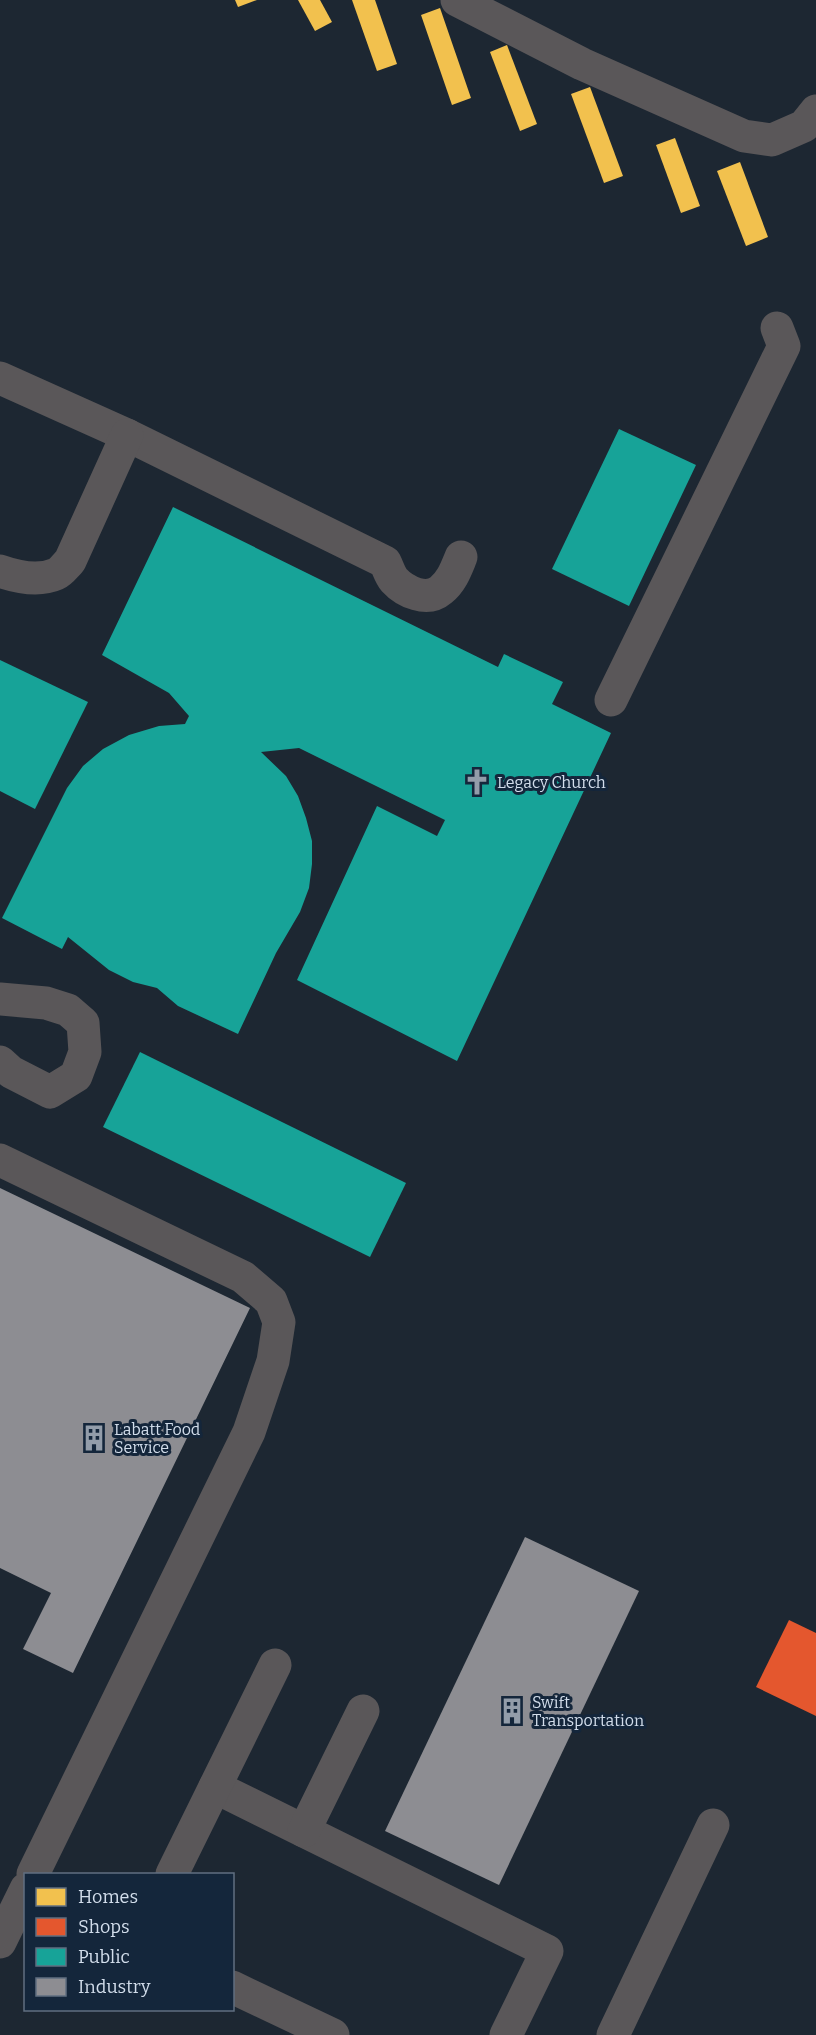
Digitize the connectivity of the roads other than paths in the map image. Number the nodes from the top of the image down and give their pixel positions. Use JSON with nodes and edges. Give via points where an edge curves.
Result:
{"nodes":[{"id":1,"x":457,"y":0,"type":"edge"},
{"id":2,"x":816,"y":111,"type":"edge"},
{"id":3,"x":777,"y":328,"type":"dead end"},
{"id":4,"x":0,"y":378,"type":"edge"},
{"id":5,"x":127,"y":435,"type":"junction"},
{"id":6,"x":461,"y":557,"type":"dead end"},
{"id":7,"x":0,"y":571,"type":"edge"},
{"id":8,"x":611,"y":700,"type":"dead end"},
{"id":9,"x":0,"y":999,"type":"edge"},
{"id":10,"x":0,"y":1062,"type":"edge"},
{"id":11,"x":0,"y":1160,"type":"edge"},
{"id":12,"x":275,"y":1665,"type":"dead end"},
{"id":13,"x":363,"y":1712,"type":"dead end"},
{"id":14,"x":215,"y":1786,"type":"junction"},
{"id":15,"x":713,"y":1825,"type":"dead end"},
{"id":16,"x":304,"y":1830,"type":"junction"},
{"id":17,"x":34,"y":1873,"type":"edge"},
{"id":18,"x":173,"y":1873,"type":"edge"},
{"id":19,"x":24,"y":1893,"type":"edge"},
{"id":20,"x":0,"y":1941,"type":"edge"},
{"id":21,"x":234,"y":1987,"type":"edge"},
{"id":22,"x":333,"y":2035,"type":"edge"},
{"id":23,"x":506,"y":2035,"type":"edge"},
{"id":24,"x":613,"y":2035,"type":"edge"}],
"edges":[{"from":1,"to":2,"type":"lane","via":[[582,64],[744,136],[772,140],[804,126]]},
{"from":3,"to":8,"type":"lane","via":[[784,346]]},
{"from":4,"to":5,"type":"lane"},
{"from":5,"to":6,"type":"lane","via":[[385,562],[393,578],[410,592],[427,596],[440,591],[454,575]]},
{"from":5,"to":7,"type":"lane","via":[[70,561],[58,574],[18,578]]},
{"from":9,"to":10,"type":"lane","via":[[46,1003],[68,1010],[83,1023],[85,1052],[76,1076],[50,1092]]},
{"from":11,"to":17,"type":"lane","via":[[243,1277],[271,1301],[279,1322],[273,1361],[249,1432]]},
{"from":12,"to":14,"type":"lane"},
{"from":13,"to":16,"type":"lane"},
{"from":14,"to":16,"type":"lane"},
{"from":14,"to":18,"type":"lane"},
{"from":15,"to":24,"type":"lane"},
{"from":16,"to":23,"type":"lane","via":[[547,1952]]},
{"from":19,"to":20,"type":"lane"},
{"from":21,"to":22,"type":"lane"}]}
